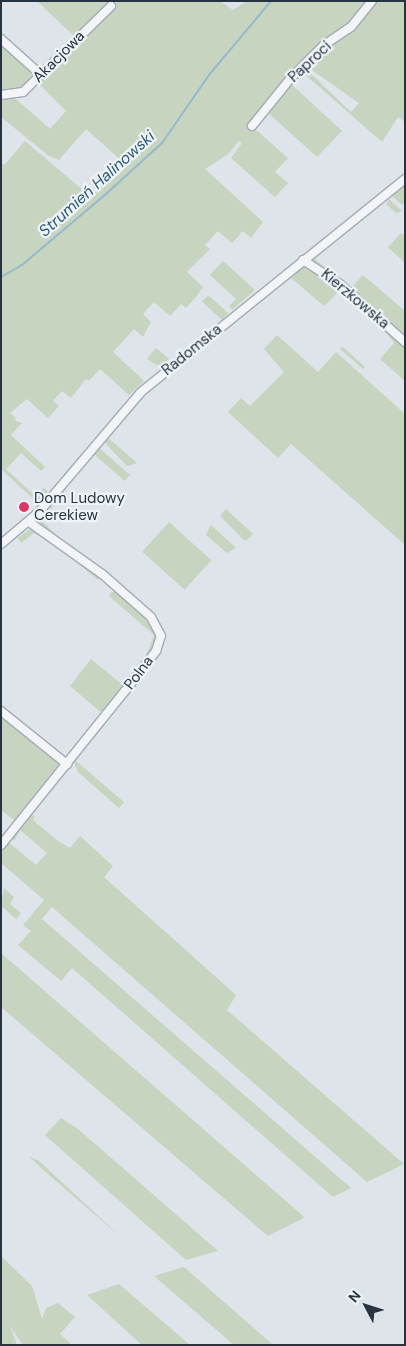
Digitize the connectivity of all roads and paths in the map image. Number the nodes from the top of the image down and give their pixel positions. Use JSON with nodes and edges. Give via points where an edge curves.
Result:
{"nodes":[{"id":1,"x":372,"y":1,"type":"edge"},
{"id":2,"x":111,"y":6,"type":"dead end"},
{"id":3,"x":1,"y":39,"type":"edge"},
{"id":4,"x":40,"y":74,"type":"junction"},
{"id":5,"x":1,"y":95,"type":"edge"},
{"id":6,"x":252,"y":126,"type":"dead end"},
{"id":7,"x":405,"y":179,"type":"edge"},
{"id":8,"x":303,"y":260,"type":"junction"},
{"id":9,"x":405,"y":342,"type":"edge"},
{"id":10,"x":29,"y":522,"type":"junction"},
{"id":11,"x":1,"y":544,"type":"edge"},
{"id":12,"x":1,"y":711,"type":"edge"},
{"id":13,"x":67,"y":764,"type":"junction"},
{"id":14,"x":1,"y":845,"type":"edge"}],
"edges":[{"from":1,"to":6,"type":"street","name":"Paproci","via":[[351,27],[324,45],[290,79]]},
{"from":2,"to":4,"type":"street","name":"Akacjowa"},
{"from":3,"to":4,"type":"street"},
{"from":4,"to":5,"type":"street","name":"Akacjowa","via":[[20,94]]},
{"from":7,"to":8,"type":"street","name":"Radomska"},
{"from":8,"to":9,"type":"street","name":"Kierzkowska","via":[[341,285]]},
{"from":8,"to":10,"type":"street","name":"Radomska","via":[[141,392]]},
{"from":10,"to":11,"type":"street","name":"Radomska"},
{"from":10,"to":13,"type":"street","name":"Polna","via":[[102,574],[151,617],[162,636],[156,651]]},
{"from":12,"to":13,"type":"street"},
{"from":13,"to":14,"type":"street","name":"Polna"}]}
